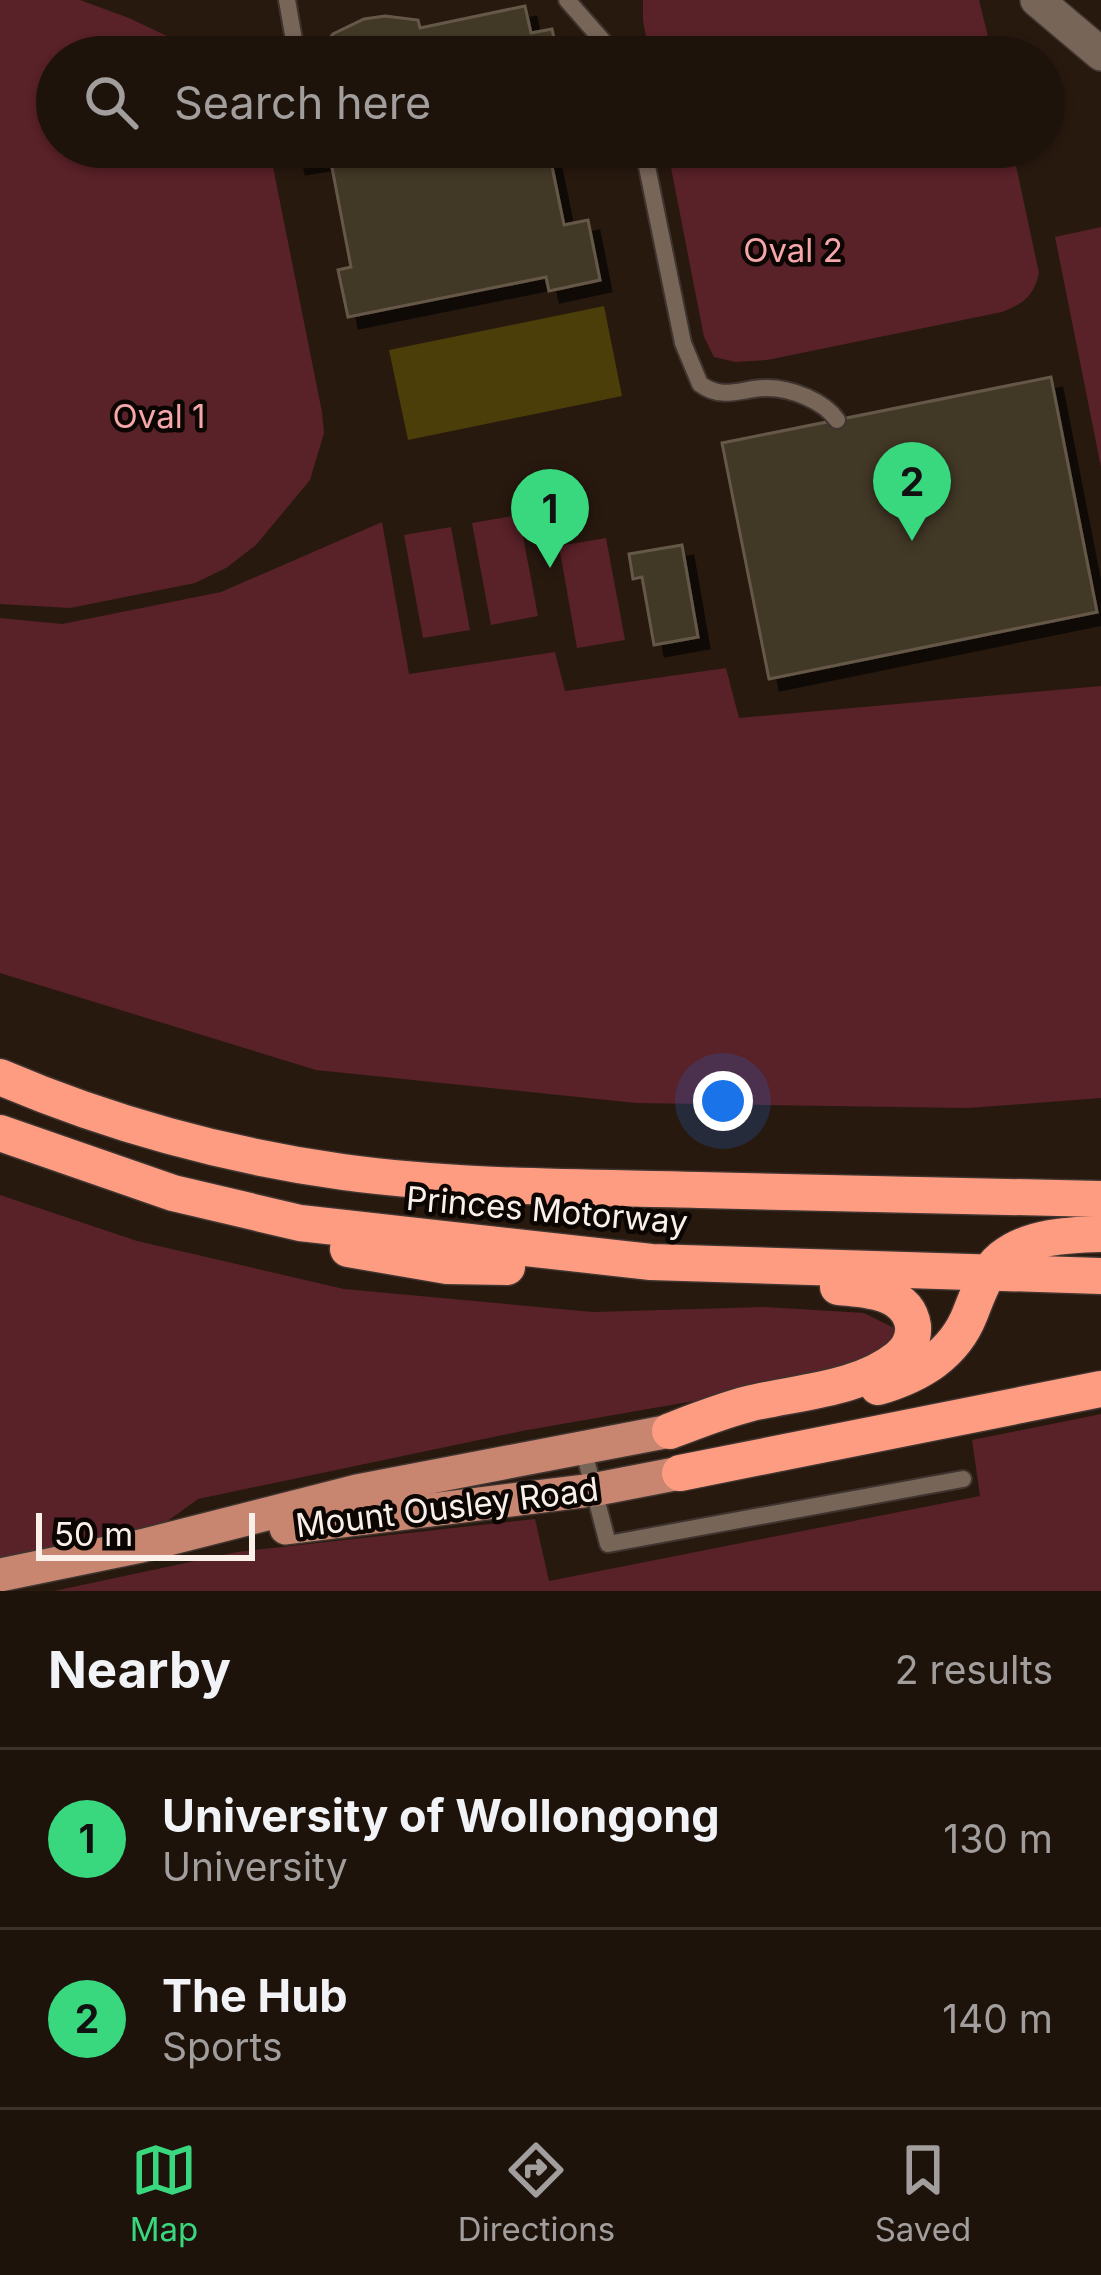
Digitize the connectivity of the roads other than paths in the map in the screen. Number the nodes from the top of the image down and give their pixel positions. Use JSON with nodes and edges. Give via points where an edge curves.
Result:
{"nodes":[{"id":1,"x":287,"y":0,"type":"edge"},
{"id":2,"x":567,"y":0,"type":"edge"},
{"id":3,"x":1037,"y":0,"type":"edge"},
{"id":4,"x":1067,"y":0,"type":"edge"},
{"id":5,"x":1101,"y":29,"type":"edge"},
{"id":6,"x":293,"y":36,"type":"edge"},
{"id":7,"x":599,"y":36,"type":"edge"},
{"id":8,"x":1101,"y":54,"type":"edge"},
{"id":9,"x":647,"y":168,"type":"edge"},
{"id":10,"x":837,"y":420,"type":"dead end"},
{"id":11,"x":0,"y":1077,"type":"edge"},
{"id":12,"x":0,"y":1133,"type":"edge"},
{"id":13,"x":173,"y":1193,"type":"junction"},
{"id":14,"x":1101,"y":1199,"type":"edge"},
{"id":15,"x":1101,"y":1234,"type":"edge"},
{"id":16,"x":990,"y":1271,"type":"junction"},
{"id":17,"x":1101,"y":1276,"type":"edge"},
{"id":18,"x":1101,"y":1389,"type":"edge"},
{"id":19,"x":670,"y":1432,"type":"junction"},
{"id":20,"x":583,"y":1448,"type":"junction"},
{"id":21,"x":680,"y":1473,"type":"joint"},
{"id":22,"x":963,"y":1478,"type":"dead end"},
{"id":23,"x":592,"y":1490,"type":"junction"},
{"id":24,"x":141,"y":1546,"type":"junction"},
{"id":25,"x":0,"y":1575,"type":"edge"}],
"edges":[{"from":1,"to":6,"type":"lane"},
{"from":2,"to":7,"type":"lane"},
{"from":3,"to":8,"type":"street"},
{"from":4,"to":5,"type":"street"},
{"from":9,"to":10,"type":"lane","via":[[683,343],[700,384],[723,395],[782,389],[829,408]]},
{"from":11,"to":14,"type":"highway","name":"Princes Motorway","via":[[158,1132],[377,1176]]},
{"from":12,"to":13,"type":"highway","name":"Princes Motorway"},
{"from":13,"to":16,"type":"highway","name":"Princes Motorway","via":[[300,1223],[651,1262]]},
{"from":13,"to":19,"type":"highway","via":[[309,1241],[394,1259],[860,1288],[899,1302],[911,1319],[907,1350],[881,1369]]},
{"from":15,"to":16,"type":"highway","via":[[1025,1245]]},
{"from":16,"to":17,"type":"highway","name":"Princes Motorway"},
{"from":16,"to":19,"type":"highway","via":[[961,1335],[923,1370]]},
{"from":18,"to":21,"type":"highway"},
{"from":19,"to":20,"type":"main road","name":"Mount Ousley Road"},
{"from":20,"to":23,"type":"lane"},
{"from":20,"to":24,"type":"main road","name":"Mount Ousley Road","via":[[357,1491]]},
{"from":21,"to":23,"type":"main road","name":"Mount Ousley Road"},
{"from":22,"to":23,"type":"lane","via":[[608,1544]]},
{"from":23,"to":24,"type":"main road","name":"Mount Ousley Road"},
{"from":24,"to":25,"type":"main road","name":"Mount Ousley Road"}]}
